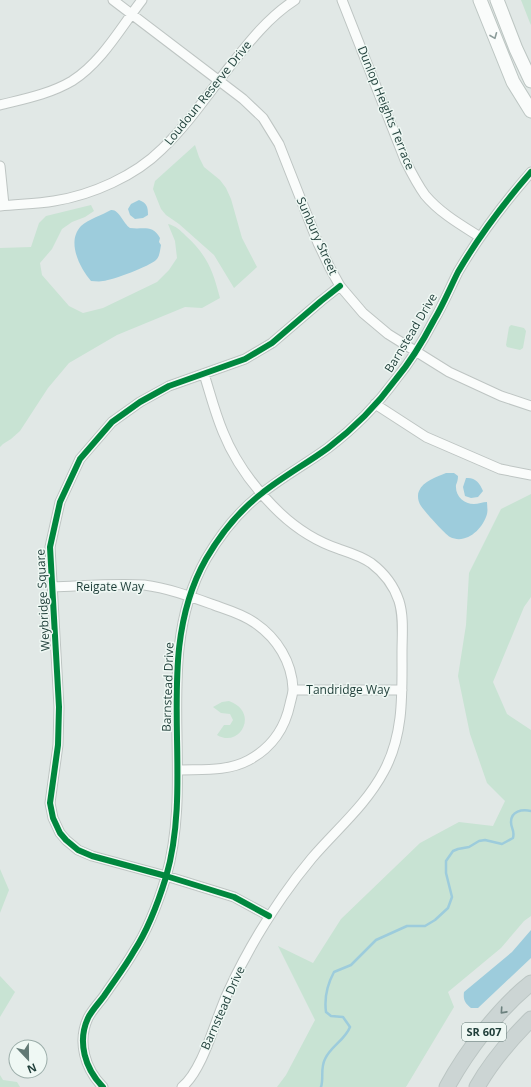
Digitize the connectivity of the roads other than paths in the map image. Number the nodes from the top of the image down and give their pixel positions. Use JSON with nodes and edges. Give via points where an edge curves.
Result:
{"nodes":[{"id":1,"x":112,"y":0,"type":"edge"},
{"id":2,"x":142,"y":0,"type":"edge"},
{"id":3,"x":295,"y":0,"type":"edge"},
{"id":4,"x":342,"y":0,"type":"edge"},
{"id":5,"x":480,"y":0,"type":"edge"},
{"id":6,"x":497,"y":0,"type":"edge"},
{"id":7,"x":131,"y":15,"type":"junction"},
{"id":8,"x":219,"y":81,"type":"junction"},
{"id":9,"x":531,"y":81,"type":"edge"},
{"id":10,"x":0,"y":105,"type":"edge"},
{"id":11,"x":531,"y":111,"type":"edge"},
{"id":12,"x":0,"y":166,"type":"edge"},
{"id":13,"x":531,"y":172,"type":"edge"},
{"id":14,"x":2,"y":205,"type":"edge"},
{"id":15,"x":480,"y":237,"type":"junction"},
{"id":16,"x":340,"y":286,"type":"junction"},
{"id":17,"x":415,"y":352,"type":"junction"},
{"id":18,"x":204,"y":374,"type":"junction"},
{"id":19,"x":375,"y":404,"type":"junction"},
{"id":20,"x":531,"y":406,"type":"edge"},
{"id":21,"x":531,"y":475,"type":"edge"},
{"id":22,"x":262,"y":493,"type":"junction"},
{"id":23,"x":53,"y":588,"type":"junction"},
{"id":24,"x":189,"y":596,"type":"junction"},
{"id":25,"x":293,"y":690,"type":"junction"},
{"id":26,"x":402,"y":690,"type":"junction"},
{"id":27,"x":178,"y":770,"type":"junction"},
{"id":28,"x":166,"y":876,"type":"junction"},
{"id":29,"x":269,"y":916,"type":"junction"},
{"id":30,"x":531,"y":983,"type":"edge"},
{"id":31,"x":531,"y":1019,"type":"edge"},
{"id":32,"x":103,"y":1087,"type":"edge"},
{"id":33,"x":182,"y":1087,"type":"edge"},
{"id":34,"x":447,"y":1087,"type":"edge"},
{"id":35,"x":477,"y":1087,"type":"edge"}],
"edges":[{"from":1,"to":7,"type":"street","name":"Sunbury Street"},
{"from":2,"to":7,"type":"street"},
{"from":3,"to":8,"type":"street","name":"Loudoun Reserve Drive","via":[[258,32]]},
{"from":4,"to":15,"type":"street","name":"Dunlop Heights Terrace","via":[[413,175],[434,205]]},
{"from":5,"to":11,"type":"street","one_way":true,"via":[[513,82]]},
{"from":6,"to":9,"type":"street"},
{"from":7,"to":8,"type":"street","name":"Sunbury Street"},
{"from":7,"to":10,"type":"street","via":[[102,54],[73,80],[50,91]]},
{"from":8,"to":14,"type":"street","name":"Loudoun Reserve Drive","via":[[162,150],[115,182],[77,196],[54,201]]},
{"from":8,"to":16,"type":"street","name":"Sunbury Street","via":[[244,99],[263,118],[279,144],[318,243]]},
{"from":12,"to":14,"type":"street"},
{"from":13,"to":15,"type":"street","name":"Barnstead Drive"},
{"from":15,"to":17,"type":"street","name":"Barnstead Drive"},
{"from":16,"to":17,"type":"street","name":"Sunbury Street","via":[[363,313]]},
{"from":16,"to":18,"type":"street","name":"Weybridge Square","via":[[272,343],[245,359]]},
{"from":17,"to":19,"type":"street","name":"Barnstead Drive"},
{"from":17,"to":20,"type":"street","name":"Sunbury Street","via":[[478,386]]},
{"from":18,"to":22,"type":"street","via":[[233,452]]},
{"from":18,"to":23,"type":"street","name":"Weybridge Square","via":[[169,386],[140,402],[112,422],[80,460],[60,502],[52,534],[50,547]]},
{"from":19,"to":21,"type":"street","via":[[426,437],[500,470]]},
{"from":19,"to":22,"type":"street","name":"Barnstead Drive","via":[[328,448]]},
{"from":22,"to":24,"type":"street","name":"Barnstead Drive","via":[[245,508],[216,543],[205,560]]},
{"from":22,"to":26,"type":"street","name":"Barnstead Drive","via":[[280,513],[304,533],[352,552],[382,572],[399,601],[402,618]]},
{"from":23,"to":24,"type":"street","name":"Reigate Way","via":[[121,584],[145,586]]},
{"from":23,"to":28,"type":"street","name":"Weybridge Square","via":[[59,707],[58,745],[50,803],[53,818],[60,833],[78,850]]},
{"from":24,"to":25,"type":"street","name":"Reigate Way","via":[[242,616],[267,632],[286,659]]},
{"from":24,"to":27,"type":"street","name":"Barnstead Drive","via":[[178,658]]},
{"from":25,"to":26,"type":"street","name":"Tandridge Way"},
{"from":25,"to":27,"type":"street","via":[[280,732],[260,754],[248,761],[219,769]]},
{"from":26,"to":29,"type":"street","name":"Barnstead Drive","via":[[396,741],[379,779],[366,799],[312,858]]},
{"from":27,"to":28,"type":"street","name":"Barnstead Drive","via":[[177,820]]},
{"from":28,"to":29,"type":"street","name":"Weybridge Square","via":[[234,897]]},
{"from":28,"to":32,"type":"street","name":"Barnstead Drive","via":[[148,928],[123,970],[88,1018],[84,1055],[93,1076]]},
{"from":29,"to":33,"type":"street","name":"Barnstead Drive","via":[[228,990],[198,1065]]},
{"from":30,"to":34,"type":"main road","number":"SR 607","one_way":true,"via":[[478,1040]]},
{"from":31,"to":35,"type":"main road","number":"SR 607","via":[[493,1062]]}]}
